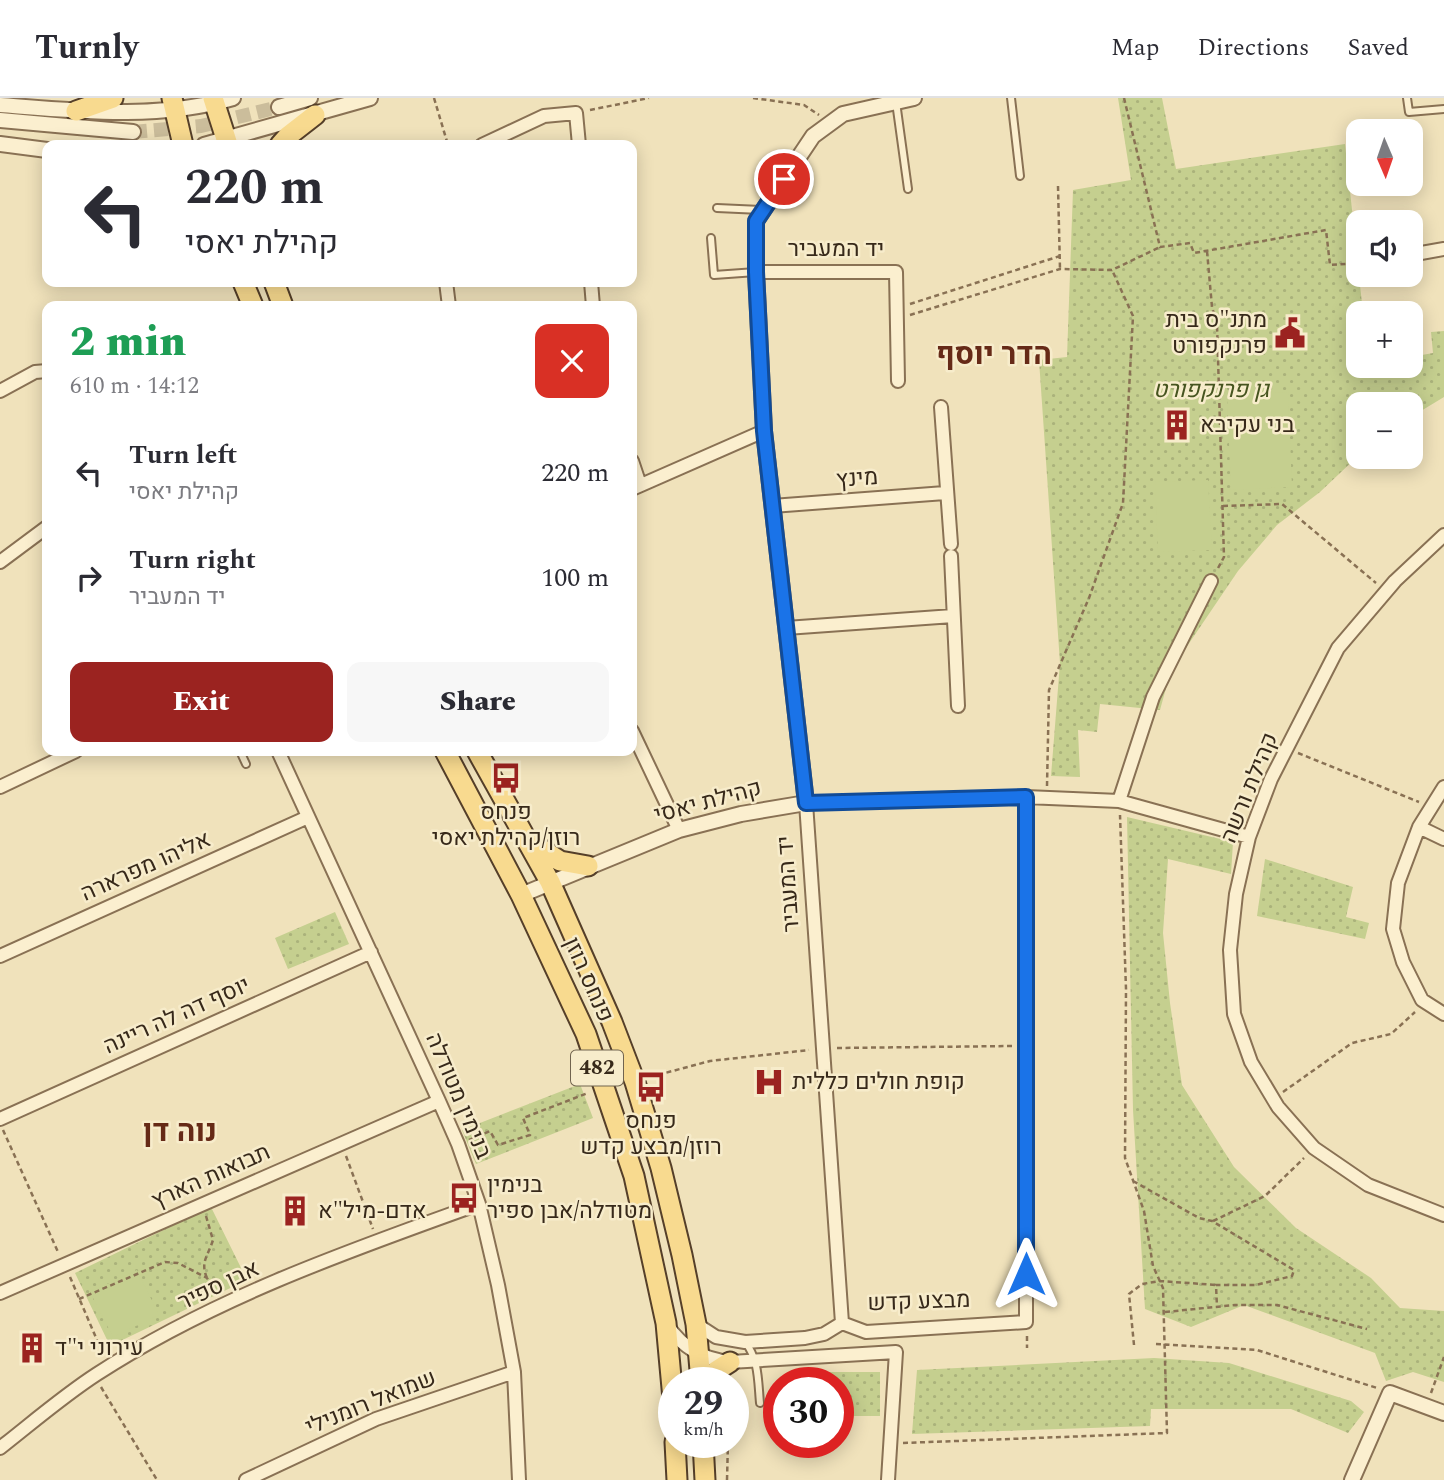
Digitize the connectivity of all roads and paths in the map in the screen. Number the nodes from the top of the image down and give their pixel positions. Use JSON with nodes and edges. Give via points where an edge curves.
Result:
{"nodes":[{"id":1,"x":113,"y":98,"type":"edge"},
{"id":2,"x":370,"y":98,"type":"edge"},
{"id":3,"x":434,"y":98,"type":"edge"},
{"id":4,"x":649,"y":98,"type":"edge"},
{"id":5,"x":753,"y":98,"type":"edge"},
{"id":6,"x":914,"y":98,"type":"edge"},
{"id":7,"x":1012,"y":98,"type":"edge"},
{"id":8,"x":1124,"y":98,"type":"edge"},
{"id":9,"x":1407,"y":98,"type":"edge"},
{"id":10,"x":221,"y":100,"type":"edge"},
{"id":11,"x":896,"y":102,"type":"junction"},
{"id":12,"x":0,"y":104,"type":"edge"},
{"id":13,"x":173,"y":104,"type":"edge"},
{"id":14,"x":313,"y":106,"type":"edge"},
{"id":15,"x":279,"y":107,"type":"tunnel mouth"},
{"id":16,"x":1444,"y":109,"type":"edge"},
{"id":17,"x":76,"y":111,"type":"junction"},
{"id":18,"x":576,"y":113,"type":"junction"},
{"id":19,"x":0,"y":120,"type":"edge"},
{"id":20,"x":829,"y":124,"type":"junction"},
{"id":21,"x":134,"y":132,"type":"tunnel mouth"},
{"id":22,"x":182,"y":140,"type":"edge"},
{"id":23,"x":227,"y":140,"type":"edge"},
{"id":24,"x":234,"y":140,"type":"edge"},
{"id":25,"x":284,"y":140,"type":"edge"},
{"id":26,"x":447,"y":140,"type":"edge"},
{"id":27,"x":493,"y":140,"type":"edge"},
{"id":28,"x":579,"y":140,"type":"edge"},
{"id":29,"x":0,"y":144,"type":"edge"},
{"id":30,"x":42,"y":149,"type":"edge"},
{"id":31,"x":1020,"y":176,"type":"dead end"},
{"id":32,"x":1058,"y":186,"type":"dead end"},
{"id":33,"x":908,"y":190,"type":"dead end"},
{"id":34,"x":717,"y":208,"type":"dead end"},
{"id":35,"x":763,"y":211,"type":"junction"},
{"id":36,"x":711,"y":238,"type":"dead end"},
{"id":37,"x":1160,"y":247,"type":"junction"},
{"id":38,"x":1444,"y":249,"type":"edge"},
{"id":39,"x":1208,"y":251,"type":"junction"},
{"id":40,"x":1423,"y":253,"type":"edge"},
{"id":41,"x":1060,"y":256,"type":"junction"},
{"id":42,"x":1346,"y":264,"type":"edge"},
{"id":43,"x":1060,"y":269,"type":"junction"},
{"id":44,"x":1112,"y":270,"type":"junction"},
{"id":45,"x":756,"y":272,"type":"junction"},
{"id":46,"x":896,"y":314,"type":"junction"},
{"id":47,"x":41,"y":372,"type":"edge"},
{"id":48,"x":898,"y":381,"type":"dead end"},
{"id":49,"x":0,"y":391,"type":"edge"},
{"id":50,"x":941,"y":407,"type":"dead end"},
{"id":51,"x":764,"y":431,"type":"junction"},
{"id":52,"x":637,"y":487,"type":"edge"},
{"id":53,"x":945,"y":493,"type":"junction"},
{"id":54,"x":772,"y":506,"type":"junction"},
{"id":55,"x":1223,"y":506,"type":"junction"},
{"id":56,"x":42,"y":531,"type":"edge"},
{"id":57,"x":1444,"y":535,"type":"edge"},
{"id":58,"x":0,"y":562,"type":"edge"},
{"id":59,"x":1210,"y":581,"type":"joint"},
{"id":60,"x":1386,"y":592,"type":"junction"},
{"id":61,"x":953,"y":616,"type":"junction"},
{"id":62,"x":786,"y":628,"type":"junction"},
{"id":63,"x":958,"y":706,"type":"dead end"},
{"id":64,"x":637,"y":742,"type":"edge"},
{"id":65,"x":1287,"y":748,"type":"junction"},
{"id":66,"x":65,"y":756,"type":"edge"},
{"id":67,"x":242,"y":756,"type":"edge"},
{"id":68,"x":280,"y":756,"type":"edge"},
{"id":69,"x":448,"y":756,"type":"edge"},
{"id":70,"x":480,"y":756,"type":"edge"},
{"id":71,"x":246,"y":764,"type":"dead end"},
{"id":72,"x":0,"y":787,"type":"edge"},
{"id":73,"x":1444,"y":787,"type":"edge"},
{"id":74,"x":1026,"y":797,"type":"junction"},
{"id":75,"x":1047,"y":798,"type":"junction"},
{"id":76,"x":1119,"y":801,"type":"junction"},
{"id":77,"x":806,"y":803,"type":"junction"},
{"id":78,"x":1431,"y":807,"type":"junction"},
{"id":79,"x":308,"y":817,"type":"junction"},
{"id":80,"x":1419,"y":828,"type":"junction"},
{"id":81,"x":679,"y":830,"type":"junction"},
{"id":82,"x":1249,"y":837,"type":"junction"},
{"id":83,"x":528,"y":839,"type":"junction"},
{"id":84,"x":1444,"y":839,"type":"edge"},
{"id":85,"x":588,"y":866,"type":"junction"},
{"id":86,"x":550,"y":882,"type":"junction"},
{"id":87,"x":520,"y":895,"type":"junction"},
{"id":88,"x":371,"y":952,"type":"junction"},
{"id":89,"x":0,"y":956,"type":"edge"},
{"id":90,"x":1425,"y":1002,"type":"junction"},
{"id":91,"x":1444,"y":1014,"type":"edge"},
{"id":92,"x":591,"y":1091,"type":"dead end"},
{"id":93,"x":1273,"y":1099,"type":"junction"},
{"id":94,"x":439,"y":1101,"type":"junction"},
{"id":95,"x":0,"y":1119,"type":"edge"},
{"id":96,"x":0,"y":1126,"type":"edge"},
{"id":97,"x":341,"y":1143,"type":"junction"},
{"id":98,"x":458,"y":1144,"type":"junction"},
{"id":99,"x":1314,"y":1148,"type":"junction"},
{"id":100,"x":1133,"y":1181,"type":"junction"},
{"id":101,"x":479,"y":1204,"type":"junction"},
{"id":102,"x":201,"y":1205,"type":"junction"},
{"id":103,"x":1444,"y":1215,"type":"edge"},
{"id":104,"x":1212,"y":1221,"type":"junction"},
{"id":105,"x":377,"y":1240,"type":"junction"},
{"id":106,"x":64,"y":1264,"type":"junction"},
{"id":107,"x":207,"y":1278,"type":"junction"},
{"id":108,"x":1160,"y":1281,"type":"junction"},
{"id":109,"x":1216,"y":1285,"type":"junction"},
{"id":110,"x":0,"y":1293,"type":"edge"},
{"id":111,"x":186,"y":1298,"type":"dead end"},
{"id":112,"x":79,"y":1299,"type":"junction"},
{"id":113,"x":1217,"y":1307,"type":"junction"},
{"id":114,"x":1165,"y":1312,"type":"junction"},
{"id":115,"x":666,"y":1323,"type":"junction"},
{"id":116,"x":842,"y":1323,"type":"junction"},
{"id":117,"x":696,"y":1324,"type":"junction"},
{"id":118,"x":1367,"y":1329,"type":"dead end"},
{"id":119,"x":745,"y":1342,"type":"junction"},
{"id":120,"x":1156,"y":1344,"type":"dead end"},
{"id":121,"x":1134,"y":1345,"type":"dead end"},
{"id":122,"x":1167,"y":1345,"type":"junction"},
{"id":123,"x":699,"y":1354,"type":"junction"},
{"id":124,"x":1444,"y":1357,"type":"edge"},
{"id":125,"x":756,"y":1361,"type":"junction"},
{"id":126,"x":730,"y":1362,"type":"junction"},
{"id":127,"x":108,"y":1367,"type":"junction"},
{"id":128,"x":670,"y":1367,"type":"edge"},
{"id":129,"x":700,"y":1367,"type":"edge"},
{"id":130,"x":722,"y":1367,"type":"edge"},
{"id":131,"x":514,"y":1372,"type":"junction"},
{"id":132,"x":94,"y":1376,"type":"junction"},
{"id":133,"x":1390,"y":1392,"type":"junction"},
{"id":134,"x":760,"y":1403,"type":"dead end"},
{"id":135,"x":1426,"y":1406,"type":"junction"},
{"id":136,"x":1444,"y":1413,"type":"edge"},
{"id":137,"x":890,"y":1443,"type":"junction"},
{"id":138,"x":0,"y":1448,"type":"edge"},
{"id":139,"x":676,"y":1458,"type":"edge"},
{"id":140,"x":704,"y":1458,"type":"edge"},
{"id":141,"x":728,"y":1458,"type":"edge"},
{"id":142,"x":157,"y":1480,"type":"edge"},
{"id":143,"x":246,"y":1480,"type":"edge"},
{"id":144,"x":519,"y":1480,"type":"edge"},
{"id":145,"x":677,"y":1480,"type":"edge"},
{"id":146,"x":705,"y":1480,"type":"edge"},
{"id":147,"x":727,"y":1480,"type":"edge"},
{"id":148,"x":888,"y":1480,"type":"edge"},
{"id":149,"x":1352,"y":1480,"type":"edge"}],
"edges":[{"from":1,"to":17,"type":"main road"},
{"from":2,"to":14,"type":"street"},
{"from":3,"to":26,"type":"path"},
{"from":4,"to":18,"type":"path"},
{"from":5,"to":20,"type":"path","via":[[804,105]]},
{"from":6,"to":11,"type":"street"},
{"from":7,"to":31,"type":"lane"},
{"from":8,"to":37,"type":"path"},
{"from":9,"to":16,"type":"lane","via":[[1409,112]]},
{"from":10,"to":13,"type":"street"},
{"from":10,"to":23,"type":"main road"},
{"from":11,"to":20,"type":"street","via":[[843,114]]},
{"from":11,"to":33,"type":"lane"},
{"from":12,"to":17,"type":"street"},
{"from":13,"to":17,"type":"street"},
{"from":13,"to":22,"type":"main road"},
{"from":14,"to":15,"type":"street"},
{"from":14,"to":24,"type":"street"},
{"from":14,"to":25,"type":"main road"},
{"from":18,"to":27,"type":"street","via":[[544,116]]},
{"from":18,"to":28,"type":"street"},
{"from":19,"to":21,"type":"street"},
{"from":20,"to":35,"type":"street","via":[[813,136]]},
{"from":29,"to":30,"type":"street"},
{"from":32,"to":41,"type":"path"},
{"from":34,"to":35,"type":"lane"},
{"from":35,"to":45,"type":"street","via":[[756,221]]},
{"from":36,"to":45,"type":"lane","via":[[714,275]]},
{"from":37,"to":39,"type":"path","via":[[1190,243],[1194,253]]},
{"from":37,"to":44,"type":"path"},
{"from":38,"to":40,"type":"street"},
{"from":39,"to":42,"type":"path","via":[[1326,230],[1330,265]]},
{"from":39,"to":55,"type":"path","via":[[1217,325]]},
{"from":41,"to":43,"type":"path"},
{"from":41,"to":46,"type":"path"},
{"from":43,"to":44,"type":"path"},
{"from":43,"to":46,"type":"path"},
{"from":44,"to":75,"type":"path","via":[[1133,316],[1123,503],[1049,690]]},
{"from":45,"to":46,"type":"street","name":"יד המעביר","via":[[896,272]]},
{"from":45,"to":51,"type":"street","name":"יד המעביר"},
{"from":46,"to":48,"type":"street","name":"יד המעביר"},
{"from":47,"to":49,"type":"street"},
{"from":50,"to":53,"type":"street"},
{"from":51,"to":52,"type":"street"},
{"from":51,"to":54,"type":"street","name":"יד המעביר"},
{"from":53,"to":54,"type":"street","name":"מינץ"},
{"from":53,"to":61,"type":"street"},
{"from":54,"to":62,"type":"street","name":"יד המעביר"},
{"from":55,"to":59,"type":"path","via":[[1224,558]]},
{"from":55,"to":60,"type":"path","via":[[1282,504]]},
{"from":56,"to":58,"type":"street"},
{"from":57,"to":60,"type":"street","name":"קהילת ורשה"},
{"from":59,"to":76,"type":"street","via":[[1153,697]]},
{"from":60,"to":65,"type":"street","name":"קהילת ורשה","via":[[1338,648]]},
{"from":61,"to":62,"type":"street"},
{"from":61,"to":63,"type":"street"},
{"from":62,"to":77,"type":"street","name":"יד המעביר"},
{"from":64,"to":81,"type":"street"},
{"from":65,"to":78,"type":"path"},
{"from":65,"to":82,"type":"street","name":"קהילת ורשה"},
{"from":66,"to":72,"type":"street"},
{"from":67,"to":71,"type":"lane"},
{"from":68,"to":79,"type":"street","name":"בנימין מטודלה"},
{"from":69,"to":87,"type":"main road","name":"פנחס רוזן","number":"482"},
{"from":70,"to":83,"type":"main road","name":"פנחס רוזן","number":"482"},
{"from":73,"to":78,"type":"street"},
{"from":74,"to":75,"type":"street","name":"קהילת יאסי"},
{"from":74,"to":77,"type":"street","name":"קהילת יאסי"},
{"from":74,"to":116,"type":"street","name":"מבצע קדש","via":[[1026,1322],[866,1332]]},
{"from":75,"to":76,"type":"street","name":"קהילת יאסי"},
{"from":76,"to":82,"type":"street","name":"קהילת יאסי"},
{"from":76,"to":100,"type":"path","via":[[1126,989],[1125,1158]]},
{"from":77,"to":81,"type":"street","name":"קהילת יאסי"},
{"from":77,"to":116,"type":"street","name":"יד המעביר"},
{"from":78,"to":80,"type":"street"},
{"from":79,"to":88,"type":"street","name":"בנימין מטודלה"},
{"from":79,"to":89,"type":"street","name":"אליהו מפרארה"},
{"from":80,"to":84,"type":"street"},
{"from":80,"to":90,"type":"street","via":[[1398,883],[1393,929],[1402,962]]},
{"from":81,"to":85,"type":"street","name":"קהילת יאסי"},
{"from":82,"to":93,"type":"street","name":"קהילת ורשה","via":[[1230,950],[1234,1014],[1251,1062]]},
{"from":83,"to":85,"type":"main road","via":[[560,861]]},
{"from":83,"to":86,"type":"main road","name":"פנחס רוזן","number":"482"},
{"from":85,"to":86,"type":"street","name":"קהילת יאסי"},
{"from":86,"to":87,"type":"street","name":"קהילת יאסי"},
{"from":86,"to":117,"type":"main road","name":"פנחס רוזן","number":"482","via":[[635,1082],[670,1205]]},
{"from":87,"to":115,"type":"main road","name":"פנחס רוזן","number":"482","via":[[586,1034],[634,1176]]},
{"from":88,"to":94,"type":"street","name":"בנימין מטודלה"},
{"from":88,"to":95,"type":"street","name":"יוסף דה לה ריינה"},
{"from":90,"to":91,"type":"street"},
{"from":90,"to":93,"type":"path","via":[[1391,1034],[1352,1043]]},
{"from":92,"to":98,"type":"path","via":[[523,1118],[530,1135],[498,1145],[490,1131]]},
{"from":93,"to":99,"type":"street","name":"קהילת ורשה"},
{"from":94,"to":97,"type":"street","name":"תבואות הארץ"},
{"from":94,"to":98,"type":"street","name":"בנימין מטודלה"},
{"from":96,"to":106,"type":"path"},
{"from":97,"to":102,"type":"street","name":"תבואות הארץ"},
{"from":97,"to":105,"type":"path"},
{"from":98,"to":101,"type":"street","name":"בנימין מטודלה"},
{"from":99,"to":103,"type":"street","name":"קהילת ורשה","via":[[1368,1185]]},
{"from":99,"to":104,"type":"path","via":[[1265,1196]]},
{"from":100,"to":104,"type":"path"},
{"from":100,"to":108,"type":"path"},
{"from":101,"to":105,"type":"street","name":"אבן ספיר"},
{"from":101,"to":131,"type":"street","name":"בנימין מטודלה"},
{"from":102,"to":106,"type":"street","name":"תבואות הארץ"},
{"from":102,"to":107,"type":"path","via":[[214,1240],[203,1260]]},
{"from":104,"to":109,"type":"path","via":[[1294,1270],[1292,1276],[1256,1286]]},
{"from":105,"to":127,"type":"street","name":"אבן ספיר","via":[[221,1305]]},
{"from":106,"to":110,"type":"street","name":"תבואות הארץ"},
{"from":106,"to":112,"type":"path"},
{"from":107,"to":111,"type":"path","via":[[212,1288]]},
{"from":107,"to":112,"type":"path","via":[[165,1262]]},
{"from":108,"to":109,"type":"path"},
{"from":108,"to":114,"type":"path"},
{"from":108,"to":121,"type":"path","via":[[1142,1284],[1129,1294]]},
{"from":109,"to":113,"type":"path"},
{"from":112,"to":127,"type":"path"},
{"from":113,"to":114,"type":"path"},
{"from":113,"to":118,"type":"path","via":[[1277,1305]]},
{"from":114,"to":122,"type":"path"},
{"from":115,"to":123,"type":"street","via":[[687,1349]]},
{"from":115,"to":128,"type":"main road","name":"פנחס רוזן","number":"482"},
{"from":116,"to":119,"type":"street","name":"מבצע קדש","via":[[805,1338]]},
{"from":117,"to":119,"type":"street","name":"מבצע קדש","via":[[716,1337]]},
{"from":117,"to":123,"type":"main road","name":"פנחס רוזן","number":"482"},
{"from":119,"to":125,"type":"lane"},
{"from":120,"to":122,"type":"path"},
{"from":122,"to":133,"type":"path","via":[[1257,1350]]},
{"from":122,"to":137,"type":"path","via":[[1167,1433]]},
{"from":123,"to":126,"type":"street"},
{"from":123,"to":129,"type":"main road","name":"פנחס רוזן","number":"482"},
{"from":124,"to":135,"type":"path"},
{"from":125,"to":126,"type":"street"},
{"from":125,"to":134,"type":"lane"},
{"from":125,"to":137,"type":"street","via":[[896,1352]]},
{"from":126,"to":130,"type":"main road"},
{"from":127,"to":132,"type":"street","name":"אבן ספיר"},
{"from":131,"to":143,"type":"street","name":"שמואל רומנילי","via":[[376,1419]]},
{"from":131,"to":144,"type":"street","name":"בנימין מטודלה"},
{"from":132,"to":138,"type":"street","name":"אבן ספיר"},
{"from":132,"to":142,"type":"path"},
{"from":133,"to":135,"type":"street"},
{"from":133,"to":149,"type":"street"},
{"from":135,"to":136,"type":"street"},
{"from":137,"to":148,"type":"street"},
{"from":139,"to":145,"type":"main road"},
{"from":140,"to":146,"type":"main road"},
{"from":141,"to":147,"type":"path"}]}
